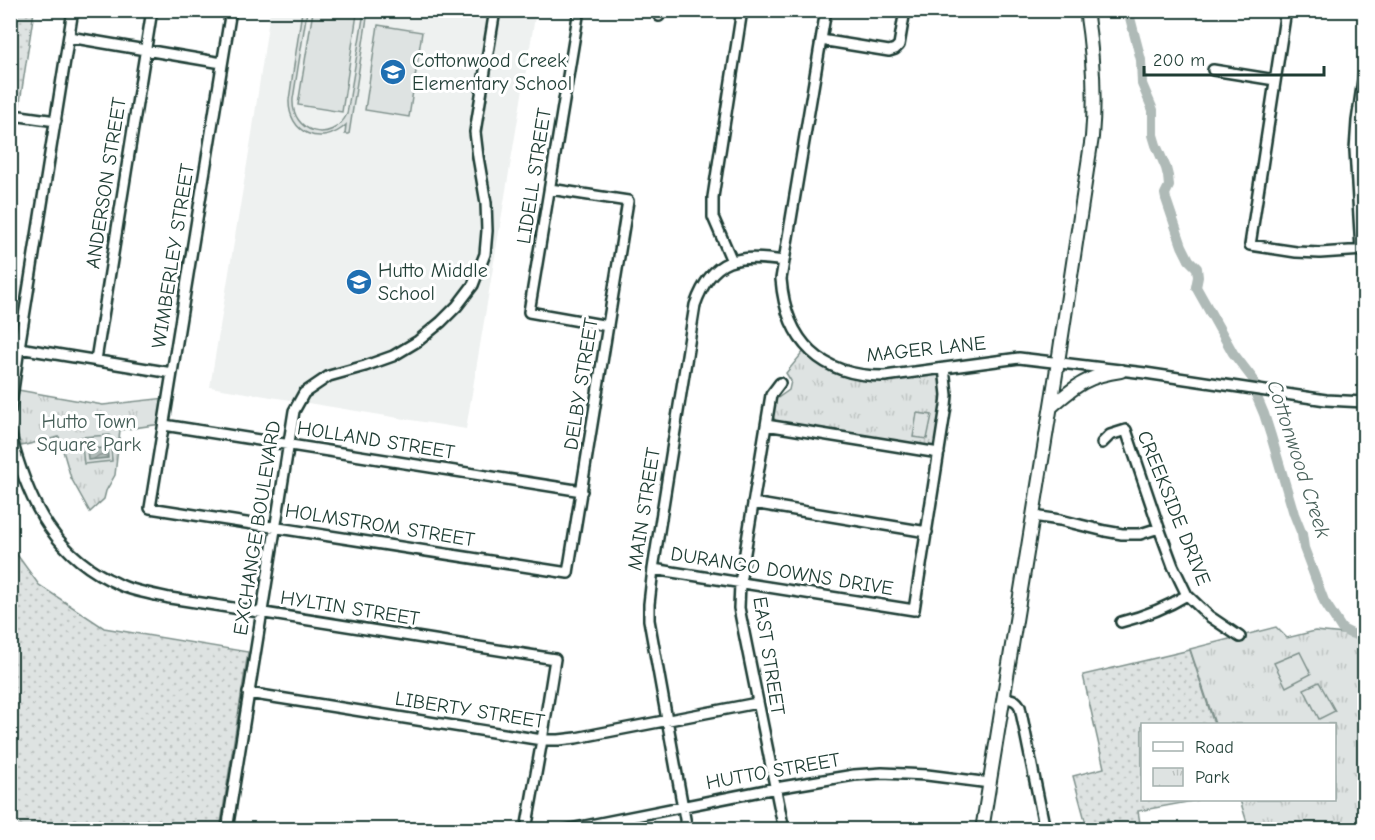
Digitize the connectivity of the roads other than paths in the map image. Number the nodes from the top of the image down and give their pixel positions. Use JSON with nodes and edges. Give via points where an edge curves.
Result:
{"nodes":[{"id":1,"x":73,"y":10,"type":"edge"},
{"id":2,"x":152,"y":10,"type":"edge"},
{"id":3,"x":231,"y":10,"type":"edge"},
{"id":4,"x":495,"y":10,"type":"edge"},
{"id":5,"x":579,"y":10,"type":"edge"},
{"id":6,"x":742,"y":10,"type":"edge"},
{"id":7,"x":826,"y":10,"type":"edge"},
{"id":8,"x":905,"y":10,"type":"edge"},
{"id":9,"x":1086,"y":10,"type":"edge"},
{"id":10,"x":1286,"y":10,"type":"edge"},
{"id":11,"x":69,"y":37,"type":"junction"},
{"id":12,"x":821,"y":40,"type":"junction"},
{"id":13,"x":146,"y":50,"type":"junction"},
{"id":14,"x":222,"y":63,"type":"junction"},
{"id":15,"x":1213,"y":70,"type":"dead end"},
{"id":16,"x":1365,"y":73,"type":"edge"},
{"id":17,"x":1275,"y":80,"type":"junction"},
{"id":18,"x":20,"y":116,"type":"dead end"},
{"id":19,"x":56,"y":121,"type":"junction"},
{"id":20,"x":550,"y":189,"type":"junction"},
{"id":21,"x":1363,"y":250,"type":"edge"},
{"id":22,"x":732,"y":261,"type":"junction"},
{"id":23,"x":784,"y":261,"type":"junction"},
{"id":24,"x":608,"y":326,"type":"junction"},
{"id":25,"x":19,"y":348,"type":"junction"},
{"id":26,"x":96,"y":360,"type":"junction"},
{"id":27,"x":1058,"y":362,"type":"junction"},
{"id":28,"x":944,"y":368,"type":"junction"},
{"id":29,"x":1121,"y":370,"type":"junction"},
{"id":30,"x":172,"y":373,"type":"junction"},
{"id":31,"x":780,"y":383,"type":"dead end"},
{"id":32,"x":1365,"y":402,"type":"edge"},
{"id":33,"x":1051,"y":407,"type":"junction"},
{"id":34,"x":10,"y":411,"type":"edge"},
{"id":35,"x":164,"y":425,"type":"junction"},
{"id":36,"x":766,"y":425,"type":"junction"},
{"id":37,"x":10,"y":433,"type":"edge"},
{"id":38,"x":1102,"y":443,"type":"dead end"},
{"id":39,"x":288,"y":444,"type":"junction"},
{"id":40,"x":939,"y":453,"type":"junction"},
{"id":41,"x":582,"y":490,"type":"junction"},
{"id":42,"x":753,"y":503,"type":"junction"},
{"id":43,"x":150,"y":508,"type":"joint"},
{"id":44,"x":1033,"y":516,"type":"junction"},
{"id":45,"x":275,"y":527,"type":"junction"},
{"id":46,"x":1159,"y":528,"type":"junction"},
{"id":47,"x":927,"y":532,"type":"junction"},
{"id":48,"x":653,"y":569,"type":"junction"},
{"id":49,"x":568,"y":573,"type":"joint"},
{"id":50,"x":740,"y":583,"type":"junction"},
{"id":51,"x":1187,"y":595,"type":"junction"},
{"id":52,"x":261,"y":612,"type":"junction"},
{"id":53,"x":1121,"y":622,"type":"dead end"},
{"id":54,"x":1240,"y":637,"type":"dead end"},
{"id":55,"x":248,"y":693,"type":"junction"},
{"id":56,"x":1005,"y":698,"type":"junction"},
{"id":57,"x":757,"y":703,"type":"junction"},
{"id":58,"x":667,"y":720,"type":"junction"},
{"id":59,"x":542,"y":740,"type":"junction"},
{"id":60,"x":990,"y":783,"type":"junction"},
{"id":61,"x":776,"y":788,"type":"junction"},
{"id":62,"x":682,"y":806,"type":"junction"},
{"id":63,"x":590,"y":827,"type":"edge"},
{"id":64,"x":227,"y":830,"type":"edge"},
{"id":65,"x":526,"y":830,"type":"edge"},
{"id":66,"x":565,"y":830,"type":"edge"},
{"id":67,"x":687,"y":830,"type":"edge"},
{"id":68,"x":784,"y":830,"type":"edge"},
{"id":69,"x":982,"y":830,"type":"edge"},
{"id":70,"x":1045,"y":830,"type":"edge"}],
"edges":[{"from":1,"to":11,"type":"street"},
{"from":2,"to":13,"type":"street","name":"ANDERSON STREET"},
{"from":3,"to":14,"type":"street","name":"WIMBERLEY STREET"},
{"from":4,"to":39,"type":"street","name":"EXCHANGE BOULEVARD","via":[[475,132],[487,231],[485,254],[473,285],[458,306],[418,341],[393,356],[329,376],[304,393],[294,411]]},
{"from":5,"to":20,"type":"street","name":"LIDELL STREET"},
{"from":6,"to":22,"type":"street","via":[[713,196],[713,217]]},
{"from":7,"to":12,"type":"street","name":"MAGER LANE"},
{"from":8,"to":12,"type":"street","via":[[895,49]]},
{"from":9,"to":27,"type":"main road","via":[[1095,112]]},
{"from":10,"to":17,"type":"street"},
{"from":11,"to":13,"type":"street"},
{"from":11,"to":19,"type":"street"},
{"from":12,"to":23,"type":"street","name":"MAGER LANE"},
{"from":13,"to":14,"type":"street"},
{"from":13,"to":26,"type":"street","name":"ANDERSON STREET"},
{"from":14,"to":30,"type":"street","name":"WIMBERLEY STREET"},
{"from":15,"to":17,"type":"street"},
{"from":16,"to":21,"type":"street","via":[[1355,150]]},
{"from":17,"to":21,"type":"street","via":[[1250,245],[1296,252]]},
{"from":18,"to":19,"type":"street"},
{"from":19,"to":25,"type":"street"},
{"from":20,"to":24,"type":"street","name":"LIDELL STREET","via":[[530,312]]},
{"from":20,"to":24,"type":"street","name":"DELBY STREET","via":[[628,201]]},
{"from":22,"to":23,"type":"street"},
{"from":22,"to":48,"type":"street","name":"MAIN STREET","via":[[704,283],[695,305]]},
{"from":23,"to":28,"type":"street","name":"MAGER LANE","via":[[781,279],[786,310],[792,326],[818,358],[852,374],[867,376]]},
{"from":24,"to":41,"type":"street","name":"DELBY STREET"},
{"from":25,"to":26,"type":"street"},
{"from":25,"to":34,"type":"street"},
{"from":26,"to":30,"type":"street"},
{"from":27,"to":28,"type":"street","name":"MAGER LANE","via":[[1019,358]]},
{"from":27,"to":29,"type":"street","name":"MAGER LANE"},
{"from":27,"to":33,"type":"main road"},
{"from":28,"to":40,"type":"street","name":"DURANGO DOWNS DRIVE","via":[[947,395]]},
{"from":29,"to":32,"type":"street","name":"MAGER LANE","via":[[1326,400]]},
{"from":29,"to":33,"type":"main road","via":[[1088,379]]},
{"from":30,"to":35,"type":"street","name":"WIMBERLEY STREET"},
{"from":31,"to":36,"type":"street","name":"EAST STREET","via":[[771,394]]},
{"from":33,"to":44,"type":"main road"},
{"from":35,"to":39,"type":"street","name":"HOLLAND STREET"},
{"from":35,"to":43,"type":"street","name":"WIMBERLEY STREET"},
{"from":36,"to":40,"type":"street"},
{"from":36,"to":42,"type":"street","name":"EAST STREET"},
{"from":37,"to":52,"type":"street","name":"HYLTIN STREET","via":[[33,502],[69,552],[93,571],[124,587]]},
{"from":38,"to":46,"type":"street","name":"CREEKSIDE DRIVE","via":[[1110,435],[1126,430]]},
{"from":39,"to":41,"type":"street","name":"HOLLAND STREET"},
{"from":39,"to":45,"type":"street","name":"EXCHANGE BOULEVARD"},
{"from":40,"to":47,"type":"street","name":"DURANGO DOWNS DRIVE"},
{"from":41,"to":49,"type":"street","name":"DELBY STREET"},
{"from":42,"to":47,"type":"street"},
{"from":42,"to":50,"type":"street","name":"EAST STREET"},
{"from":43,"to":45,"type":"street","name":"HOLMSTROM STREET"},
{"from":44,"to":46,"type":"street","via":[[1122,534]]},
{"from":44,"to":56,"type":"main road"},
{"from":45,"to":49,"type":"street","name":"HOLMSTROM STREET"},
{"from":45,"to":52,"type":"street","name":"EXCHANGE BOULEVARD"},
{"from":46,"to":51,"type":"street","name":"CREEKSIDE DRIVE"},
{"from":47,"to":50,"type":"street","name":"DURANGO DOWNS DRIVE","via":[[914,610]]},
{"from":48,"to":50,"type":"street","name":"DURANGO DOWNS DRIVE"},
{"from":48,"to":58,"type":"street","name":"MAIN STREET","via":[[649,620]]},
{"from":50,"to":57,"type":"street","name":"EAST STREET","via":[[739,608]]},
{"from":51,"to":53,"type":"street","via":[[1153,613]]},
{"from":51,"to":54,"type":"street","name":"CREEKSIDE DRIVE"},
{"from":52,"to":55,"type":"street","name":"EXCHANGE BOULEVARD"},
{"from":52,"to":59,"type":"street","name":"HYLTIN STREET","via":[[555,659]]},
{"from":55,"to":59,"type":"street","name":"LIBERTY STREET"},
{"from":55,"to":64,"type":"street","name":"EXCHANGE BOULEVARD"},
{"from":56,"to":60,"type":"main road"},
{"from":56,"to":70,"type":"street","via":[[1018,702],[1020,707]]},
{"from":57,"to":58,"type":"street","name":"LIBERTY STREET"},
{"from":57,"to":61,"type":"street","name":"EAST STREET"},
{"from":58,"to":59,"type":"street","name":"LIBERTY STREET","via":[[576,738]]},
{"from":58,"to":62,"type":"street","name":"MAIN STREET"},
{"from":59,"to":65,"type":"street"},
{"from":60,"to":61,"type":"street","name":"HUTTO STREET","via":[[882,773]]},
{"from":60,"to":69,"type":"main road"},
{"from":61,"to":62,"type":"street","name":"HUTTO STREET"},
{"from":61,"to":68,"type":"street","name":"EAST STREET"},
{"from":62,"to":63,"type":"street","name":"HUTTO STREET"},
{"from":62,"to":67,"type":"street","name":"MAIN STREET"},
{"from":63,"to":66,"type":"street","name":"HUTTO STREET"}]}
